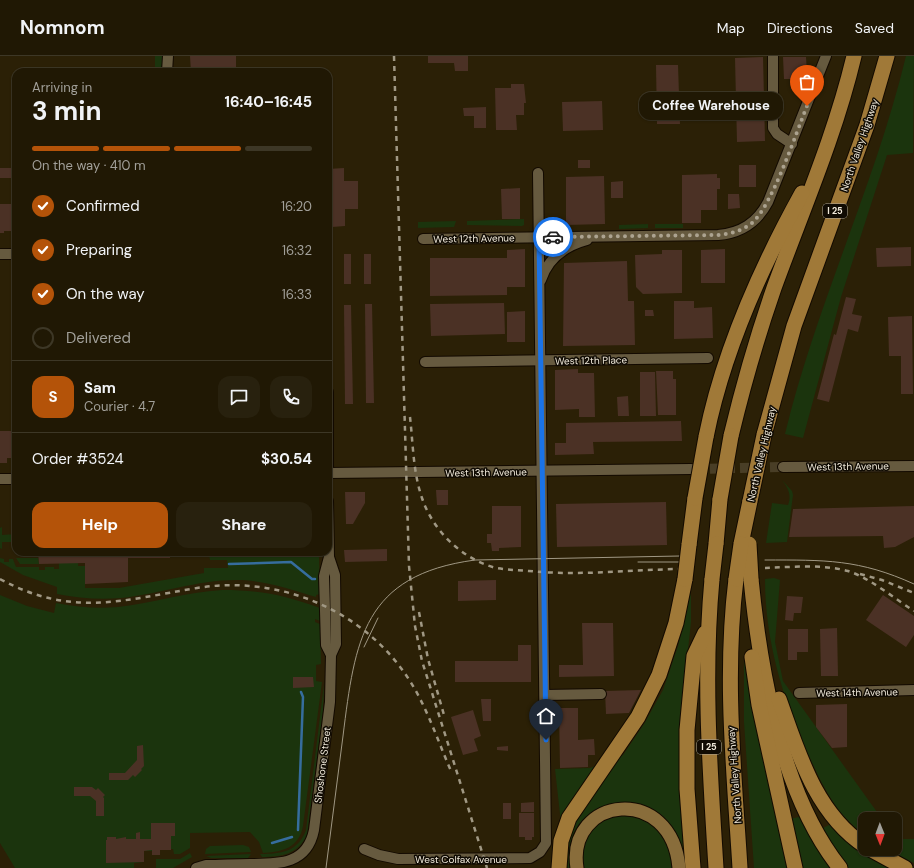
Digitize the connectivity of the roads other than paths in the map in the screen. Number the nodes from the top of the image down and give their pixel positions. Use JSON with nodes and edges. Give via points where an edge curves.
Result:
{"nodes":[{"id":1,"x":168,"y":56,"type":"edge"},
{"id":2,"x":773,"y":56,"type":"edge"},
{"id":3,"x":826,"y":56,"type":"edge"},
{"id":4,"x":854,"y":56,"type":"edge"},
{"id":5,"x":887,"y":56,"type":"edge"},
{"id":6,"x":167,"y":68,"type":"edge"},
{"id":7,"x":792,"y":144,"type":"junction"},
{"id":8,"x":825,"y":152,"type":"junction"},
{"id":9,"x":538,"y":173,"type":"dead end"},
{"id":10,"x":603,"y":236,"type":"junction"},
{"id":11,"x":539,"y":237,"type":"junction"},
{"id":12,"x":423,"y":239,"type":"dead end"},
{"id":13,"x":0,"y":254,"type":"edge"},
{"id":14,"x":12,"y":254,"type":"edge"},
{"id":15,"x":539,"y":290,"type":"junction"},
{"id":16,"x":708,"y":358,"type":"dead end"},
{"id":17,"x":540,"y":360,"type":"junction"},
{"id":18,"x":425,"y":362,"type":"dead end"},
{"id":19,"x":914,"y":466,"type":"edge"},
{"id":20,"x":783,"y":467,"type":"tunnel mouth"},
{"id":21,"x":691,"y":469,"type":"tunnel mouth"},
{"id":22,"x":542,"y":471,"type":"junction"},
{"id":23,"x":332,"y":472,"type":"edge"},
{"id":24,"x":0,"y":479,"type":"edge"},
{"id":25,"x":12,"y":479,"type":"edge"},
{"id":26,"x":329,"y":556,"type":"edge"},
{"id":27,"x":745,"y":579,"type":"junction"},
{"id":28,"x":755,"y":612,"type":"junction"},
{"id":29,"x":708,"y":627,"type":"junction"},
{"id":30,"x":914,"y":690,"type":"edge"},
{"id":31,"x":799,"y":693,"type":"dead end"},
{"id":32,"x":601,"y":694,"type":"dead end"},
{"id":33,"x":545,"y":695,"type":"junction"},
{"id":34,"x":778,"y":788,"type":"junction"},
{"id":35,"x":858,"y":840,"type":"edge"},
{"id":36,"x":364,"y":849,"type":"dead end"},
{"id":37,"x":883,"y":856,"type":"edge"},
{"id":38,"x":838,"y":866,"type":"edge"},
{"id":39,"x":196,"y":868,"type":"edge"},
{"id":40,"x":559,"y":868,"type":"edge"},
{"id":41,"x":577,"y":868,"type":"edge"},
{"id":42,"x":679,"y":868,"type":"edge"},
{"id":43,"x":693,"y":868,"type":"edge"},
{"id":44,"x":716,"y":868,"type":"edge"},
{"id":45,"x":740,"y":868,"type":"edge"},
{"id":46,"x":795,"y":868,"type":"edge"},
{"id":47,"x":802,"y":868,"type":"edge"},
{"id":48,"x":905,"y":868,"type":"edge"}],
"edges":[{"from":1,"to":6,"type":"street"},
{"from":2,"to":7,"type":"street","via":[[773,128],[777,134]]},
{"from":3,"to":7,"type":"street"},
{"from":4,"to":8,"type":"highway","number":"I 25"},
{"from":5,"to":27,"type":"highway","name":"North Valley Highway","number":"I 25","bridge":true,"via":[[868,126],[794,326],[764,436],[750,501],[745,544]]},
{"from":7,"to":10,"type":"street","name":"West 12th Avenue","via":[[765,207],[753,222],[741,230],[718,235]]},
{"from":8,"to":29,"type":"highway","number":"I 25","bridge":true,"via":[[764,316],[744,383],[720,499]]},
{"from":8,"to":40,"type":"highway","bridge":true,"via":[[789,216],[748,306],[720,383],[706,437],[676,623],[659,675],[638,717],[565,826]]},
{"from":9,"to":11,"type":"street"},
{"from":10,"to":11,"type":"street","name":"West 12th Avenue"},
{"from":10,"to":15,"type":"street","via":[[572,245],[555,256],[543,274]]},
{"from":11,"to":12,"type":"street","name":"West 12th Avenue"},
{"from":11,"to":15,"type":"street"},
{"from":13,"to":14,"type":"street"},
{"from":15,"to":17,"type":"street"},
{"from":16,"to":17,"type":"street","name":"West 12th Place"},
{"from":17,"to":18,"type":"street","name":"West 12th Place"},
{"from":17,"to":22,"type":"street"},
{"from":19,"to":20,"type":"street","name":"West 13th Avenue"},
{"from":21,"to":22,"type":"street","name":"West 13th Avenue"},
{"from":22,"to":23,"type":"street","name":"West 13th Avenue"},
{"from":22,"to":33,"type":"street"},
{"from":24,"to":25,"type":"street"},
{"from":26,"to":39,"type":"street","name":"Shoshone Street","via":[[324,576],[326,645],[331,656],[330,702],[310,843],[302,853],[286,862],[206,865]]},
{"from":27,"to":28,"type":"highway"},
{"from":27,"to":34,"type":"highway","via":[[752,663]]},
{"from":27,"to":45,"type":"highway","name":"North Valley Highway","number":"I 25","via":[[731,625],[729,678]]},
{"from":28,"to":35,"type":"highway","via":[[765,657],[812,785],[834,818]]},
{"from":28,"to":38,"type":"highway","via":[[765,680],[787,764],[807,815]]},
{"from":29,"to":43,"type":"highway","via":[[694,656],[687,730],[687,789]]},
{"from":29,"to":44,"type":"highway","number":"I 25","via":[[707,718]]},
{"from":30,"to":31,"type":"street","name":"West 14th Avenue"},
{"from":32,"to":33,"type":"street"},
{"from":33,"to":36,"type":"street","name":"West Colfax Avenue","via":[[547,837],[540,852],[530,858],[398,859]]},
{"from":34,"to":46,"type":"highway"},
{"from":34,"to":47,"type":"highway"},
{"from":37,"to":48,"type":"highway"},
{"from":41,"to":42,"type":"main road","via":[[577,851],[586,830],[596,818],[623,808],[640,811],[662,824],[677,854]]}]}
